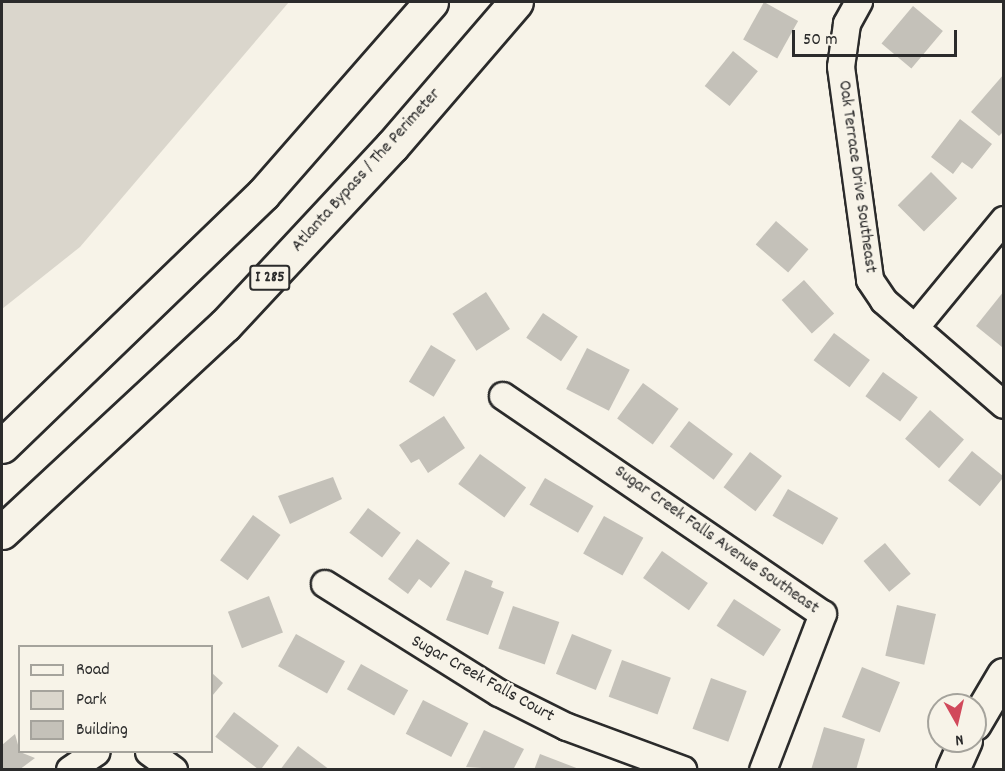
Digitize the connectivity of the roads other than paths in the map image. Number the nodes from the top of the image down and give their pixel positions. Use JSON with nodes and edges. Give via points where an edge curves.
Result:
{"nodes":[{"id":1,"x":431,"y":2,"type":"edge"},
{"id":2,"x":516,"y":2,"type":"edge"},
{"id":3,"x":859,"y":2,"type":"edge"},
{"id":4,"x":1004,"y":220,"type":"edge"},
{"id":5,"x":915,"y":328,"type":"junction"},
{"id":6,"x":503,"y":396,"type":"dead end"},
{"id":7,"x":1004,"y":405,"type":"edge"},
{"id":8,"x":2,"y":446,"type":"edge"},
{"id":9,"x":2,"y":532,"type":"edge"},
{"id":10,"x":325,"y":584,"type":"dead end"},
{"id":11,"x":1004,"y":675,"type":"edge"},
{"id":12,"x":987,"y":704,"type":"edge"},
{"id":13,"x":96,"y":753,"type":"edge"},
{"id":14,"x":150,"y":753,"type":"edge"},
{"id":15,"x":961,"y":753,"type":"edge"},
{"id":16,"x":70,"y":770,"type":"edge"},
{"id":17,"x":174,"y":770,"type":"edge"},
{"id":18,"x":683,"y":770,"type":"edge"},
{"id":19,"x":763,"y":770,"type":"edge"},
{"id":20,"x":953,"y":770,"type":"edge"}],
"edges":[{"from":1,"to":8,"type":"highway","via":[[263,194]]},
{"from":2,"to":9,"type":"highway","name":"Atlanta Bypass / The Perimeter","number":"I 285","via":[[392,146],[225,325]]},
{"from":3,"to":5,"type":"street","name":"Oak Terrace Drive Southeast","via":[[847,24],[841,67],[870,280]]},
{"from":4,"to":5,"type":"street"},
{"from":5,"to":7,"type":"street","name":"Oak Terrace Drive Southeast"},
{"from":6,"to":19,"type":"street","name":"Sugar Creek Falls Avenue Southeast","via":[[823,614]]},
{"from":10,"to":18,"type":"street","name":"Sugar Creek Falls Court","via":[[499,693],[567,727]]},
{"from":11,"to":12,"type":"street"},
{"from":13,"to":16,"type":"street"},
{"from":14,"to":17,"type":"street"},
{"from":15,"to":20,"type":"street"}]}
